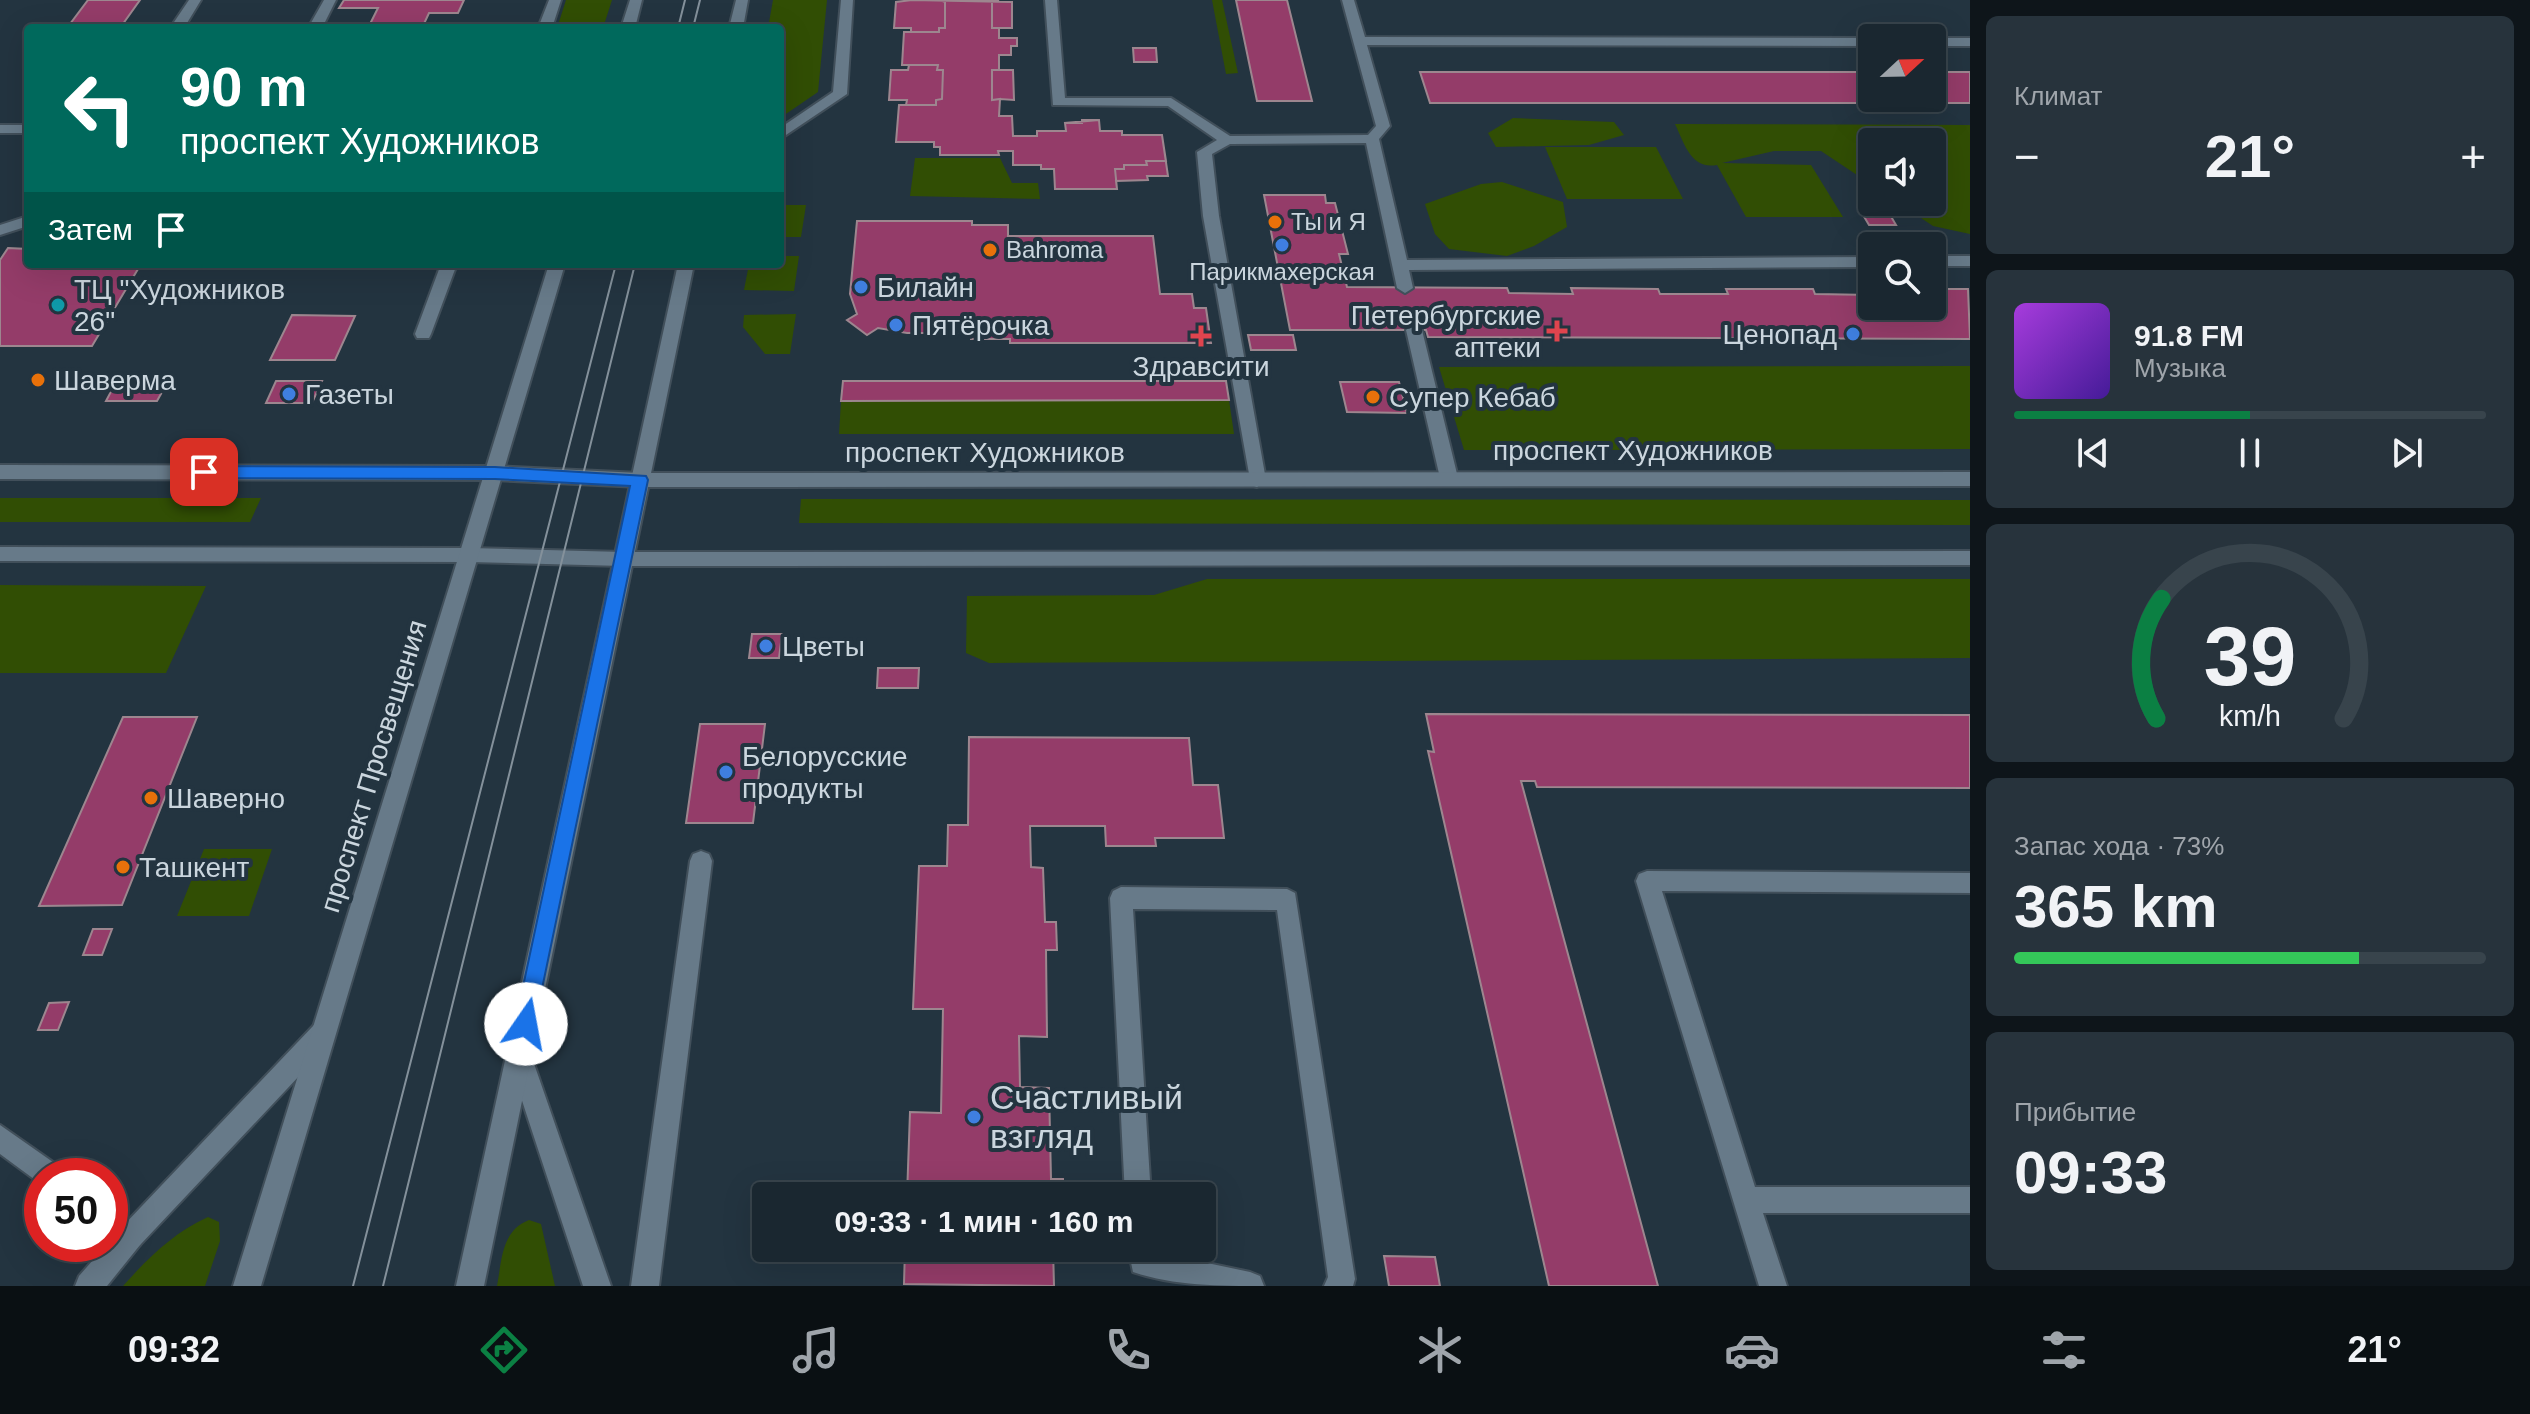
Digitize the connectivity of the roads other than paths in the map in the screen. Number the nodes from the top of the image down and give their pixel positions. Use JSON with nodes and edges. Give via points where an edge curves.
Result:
{"nodes":[{"id":1,"x":195,"y":0,"type":"edge"},
{"id":2,"x":330,"y":0,"type":"edge"},
{"id":3,"x":555,"y":0,"type":"edge"},
{"id":4,"x":636,"y":0,"type":"edge"},
{"id":5,"x":742,"y":0,"type":"edge"},
{"id":6,"x":847,"y":0,"type":"edge"},
{"id":7,"x":1051,"y":0,"type":"edge"},
{"id":8,"x":1348,"y":0,"type":"edge"},
{"id":9,"x":180,"y":24,"type":"edge"},
{"id":10,"x":317,"y":24,"type":"edge"},
{"id":11,"x":546,"y":24,"type":"edge"},
{"id":12,"x":629,"y":24,"type":"edge"},
{"id":13,"x":737,"y":24,"type":"edge"},
{"id":14,"x":1360,"y":41,"type":"junction"},
{"id":15,"x":1858,"y":42,"type":"edge"},
{"id":16,"x":1946,"y":42,"type":"edge"},
{"id":17,"x":1970,"y":42,"type":"edge"},
{"id":18,"x":0,"y":129,"type":"edge"},
{"id":19,"x":24,"y":129,"type":"edge"},
{"id":20,"x":784,"y":132,"type":"edge"},
{"id":21,"x":1372,"y":139,"type":"junction"},
{"id":22,"x":1227,"y":140,"type":"junction"},
{"id":23,"x":24,"y":222,"type":"edge"},
{"id":24,"x":0,"y":230,"type":"edge"},
{"id":25,"x":1946,"y":261,"type":"edge"},
{"id":26,"x":1970,"y":261,"type":"edge"},
{"id":27,"x":1858,"y":262,"type":"edge"},
{"id":28,"x":1400,"y":265,"type":"junction"},
{"id":29,"x":448,"y":268,"type":"edge"},
{"id":30,"x":556,"y":268,"type":"edge"},
{"id":31,"x":685,"y":268,"type":"edge"},
{"id":32,"x":1405,"y":288,"type":"dead end"},
{"id":33,"x":1414,"y":330,"type":"dead end"},
{"id":34,"x":423,"y":334,"type":"dead end"},
{"id":35,"x":0,"y":472,"type":"edge"},
{"id":36,"x":495,"y":473,"type":"junction"},
{"id":37,"x":1449,"y":478,"type":"junction"},
{"id":38,"x":1970,"y":479,"type":"edge"},
{"id":39,"x":640,"y":480,"type":"junction"},
{"id":40,"x":1257,"y":480,"type":"junction"},
{"id":41,"x":0,"y":554,"type":"edge"},
{"id":42,"x":470,"y":555,"type":"junction"},
{"id":43,"x":1970,"y":558,"type":"edge"},
{"id":44,"x":623,"y":559,"type":"junction"},
{"id":45,"x":701,"y":861,"type":"dead end"},
{"id":46,"x":1970,"y":883,"type":"edge"},
{"id":47,"x":323,"y":1033,"type":"junction"},
{"id":48,"x":519,"y":1055,"type":"junction"},
{"id":49,"x":0,"y":1138,"type":"edge"},
{"id":50,"x":27,"y":1158,"type":"edge"},
{"id":51,"x":1137,"y":1182,"type":"edge"},
{"id":52,"x":1746,"y":1200,"type":"junction"},
{"id":53,"x":1970,"y":1200,"type":"edge"},
{"id":54,"x":128,"y":1220,"type":"edge"},
{"id":55,"x":102,"y":1262,"type":"edge"},
{"id":56,"x":1142,"y":1262,"type":"edge"},
{"id":57,"x":89,"y":1286,"type":"edge"},
{"id":58,"x":247,"y":1286,"type":"edge"},
{"id":59,"x":470,"y":1286,"type":"edge"},
{"id":60,"x":597,"y":1286,"type":"edge"},
{"id":61,"x":645,"y":1286,"type":"edge"},
{"id":62,"x":1250,"y":1286,"type":"edge"},
{"id":63,"x":1338,"y":1286,"type":"edge"},
{"id":64,"x":1773,"y":1286,"type":"edge"}],
"edges":[{"from":1,"to":9,"type":"street"},
{"from":2,"to":10,"type":"street"},
{"from":3,"to":11,"type":"street"},
{"from":4,"to":12,"type":"street"},
{"from":5,"to":13,"type":"street"},
{"from":6,"to":20,"type":"street","via":[[840,94]]},
{"from":7,"to":22,"type":"street","via":[[1058,102],[1171,102]]},
{"from":8,"to":14,"type":"street"},
{"from":14,"to":15,"type":"street"},
{"from":14,"to":21,"type":"street","via":[[1383,126]]},
{"from":16,"to":17,"type":"street"},
{"from":18,"to":19,"type":"street"},
{"from":21,"to":22,"type":"street"},
{"from":21,"to":28,"type":"street"},
{"from":22,"to":40,"type":"street","via":[[1204,152]]},
{"from":23,"to":24,"type":"street"},
{"from":25,"to":26,"type":"street"},
{"from":27,"to":28,"type":"street"},
{"from":28,"to":32,"type":"street"},
{"from":29,"to":34,"type":"street"},
{"from":30,"to":36,"type":"street","name":"проспект Просвещения"},
{"from":31,"to":39,"type":"street"},
{"from":33,"to":37,"type":"street"},
{"from":35,"to":36,"type":"street","name":"проспект Художников"},
{"from":36,"to":39,"type":"street","name":"проспект Художников"},
{"from":36,"to":42,"type":"street","name":"проспект Просвещения"},
{"from":37,"to":38,"type":"street","name":"проспект Художников"},
{"from":37,"to":40,"type":"street","name":"проспект Художников"},
{"from":39,"to":40,"type":"street","name":"проспект Художников"},
{"from":39,"to":44,"type":"street"},
{"from":41,"to":42,"type":"street"},
{"from":42,"to":44,"type":"street"},
{"from":42,"to":47,"type":"street","name":"проспект Просвещения"},
{"from":43,"to":44,"type":"street"},
{"from":44,"to":48,"type":"street"},
{"from":45,"to":61,"type":"street"},
{"from":46,"to":52,"type":"street","via":[[1647,881]]},
{"from":47,"to":54,"type":"street"},
{"from":47,"to":58,"type":"street","name":"проспект Просвещения"},
{"from":48,"to":59,"type":"street"},
{"from":48,"to":60,"type":"street"},
{"from":49,"to":50,"type":"street"},
{"from":51,"to":63,"type":"street","via":[[1121,898],[1287,900],[1342,1279]]},
{"from":52,"to":53,"type":"street"},
{"from":52,"to":64,"type":"street"},
{"from":55,"to":57,"type":"street"},
{"from":56,"to":62,"type":"street"}]}
